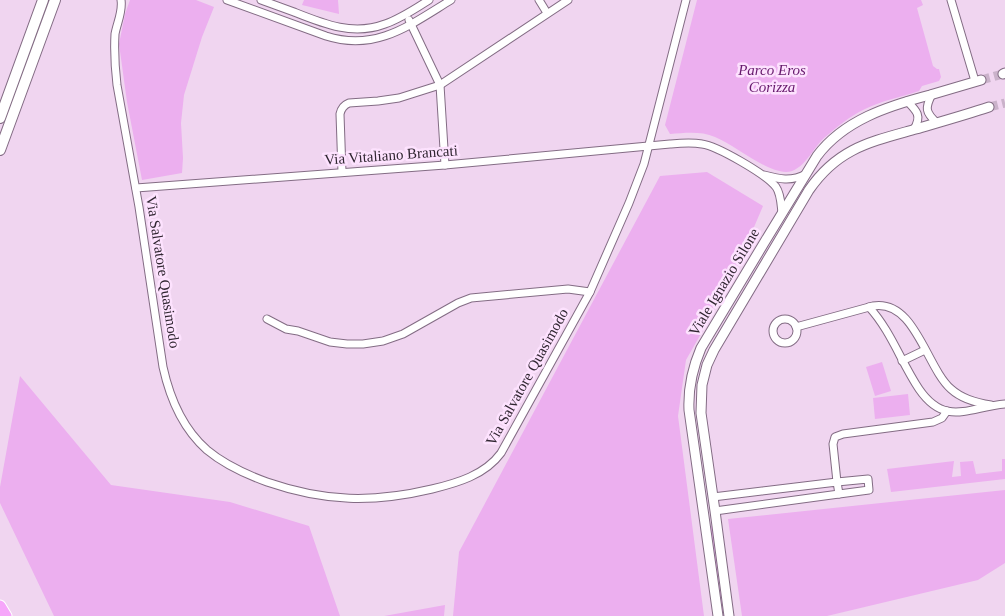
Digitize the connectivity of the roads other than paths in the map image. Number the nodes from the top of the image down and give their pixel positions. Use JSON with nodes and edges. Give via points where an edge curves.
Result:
{"nodes":[{"id":1,"x":43,"y":0,"type":"edge"},
{"id":2,"x":55,"y":0,"type":"edge"},
{"id":3,"x":121,"y":0,"type":"edge"},
{"id":4,"x":227,"y":0,"type":"edge"},
{"id":5,"x":261,"y":0,"type":"edge"},
{"id":6,"x":429,"y":0,"type":"edge"},
{"id":7,"x":451,"y":0,"type":"edge"},
{"id":8,"x":539,"y":0,"type":"edge"},
{"id":9,"x":568,"y":0,"type":"edge"},
{"id":10,"x":686,"y":0,"type":"edge"},
{"id":11,"x":951,"y":0,"type":"edge"},
{"id":12,"x":547,"y":13,"type":"junction"},
{"id":13,"x":406,"y":14,"type":"junction"},
{"id":14,"x":412,"y":24,"type":"junction"},
{"id":15,"x":978,"y":81,"type":"joint"},
{"id":16,"x":440,"y":86,"type":"junction"},
{"id":17,"x":932,"y":94,"type":"junction"},
{"id":18,"x":907,"y":101,"type":"junction"},
{"id":19,"x":989,"y":108,"type":"tunnel mouth"},
{"id":20,"x":0,"y":118,"type":"edge"},
{"id":21,"x":937,"y":123,"type":"junction"},
{"id":22,"x":914,"y":129,"type":"junction"},
{"id":23,"x":648,"y":146,"type":"junction"},
{"id":24,"x":0,"y":150,"type":"edge"},
{"id":25,"x":445,"y":165,"type":"junction"},
{"id":26,"x":342,"y":172,"type":"junction"},
{"id":27,"x":761,"y":174,"type":"junction"},
{"id":28,"x":806,"y":174,"type":"junction"},
{"id":29,"x":136,"y":188,"type":"junction"},
{"id":30,"x":782,"y":213,"type":"junction"},
{"id":31,"x":590,"y":292,"type":"junction"},
{"id":32,"x":869,"y":307,"type":"junction"},
{"id":33,"x":267,"y":319,"type":"dead end"},
{"id":34,"x":796,"y":327,"type":"dead end"},
{"id":35,"x":925,"y":350,"type":"junction"},
{"id":36,"x":902,"y":361,"type":"junction"},
{"id":37,"x":1005,"y":404,"type":"edge"},
{"id":38,"x":991,"y":405,"type":"junction"},
{"id":39,"x":947,"y":411,"type":"junction"},
{"id":40,"x":837,"y":482,"type":"junction"},
{"id":41,"x":839,"y":494,"type":"junction"},
{"id":42,"x":714,"y":497,"type":"junction"},
{"id":43,"x":716,"y":511,"type":"junction"},
{"id":44,"x":0,"y":606,"type":"edge"},
{"id":45,"x":6,"y":616,"type":"edge"},
{"id":46,"x":718,"y":616,"type":"edge"},
{"id":47,"x":729,"y":616,"type":"edge"}],
"edges":[{"from":1,"to":20,"type":"main road"},
{"from":2,"to":24,"type":"main road"},
{"from":3,"to":29,"type":"street","name":"Via Salvatore Quasimodo","via":[[115,35],[115,65]]},
{"from":4,"to":14,"type":"street","via":[[341,40],[379,38]]},
{"from":5,"to":13,"type":"street","via":[[324,24],[348,29],[379,26]]},
{"from":6,"to":13,"type":"street"},
{"from":7,"to":14,"type":"street"},
{"from":8,"to":12,"type":"street"},
{"from":9,"to":12,"type":"street"},
{"from":10,"to":23,"type":"street","name":"Via Salvatore Quasimodo"},
{"from":11,"to":15,"type":"street"},
{"from":12,"to":16,"type":"street"},
{"from":13,"to":14,"type":"street"},
{"from":14,"to":16,"type":"street"},
{"from":15,"to":17,"type":"street","name":"Viale Ignazio Silone"},
{"from":16,"to":25,"type":"street"},
{"from":16,"to":26,"type":"street","via":[[399,98],[345,105],[340,114]]},
{"from":17,"to":18,"type":"street","name":"Viale Ignazio Silone"},
{"from":17,"to":21,"type":"street","via":[[927,111]]},
{"from":18,"to":22,"type":"street","via":[[918,116]]},
{"from":18,"to":28,"type":"street","name":"Viale Ignazio Silone","via":[[871,114],[844,130],[820,152]]},
{"from":19,"to":21,"type":"street","name":"Viale Ignazio Silone"},
{"from":21,"to":22,"type":"street","name":"Viale Ignazio Silone"},
{"from":22,"to":42,"type":"street","name":"Viale Ignazio Silone","via":[[860,146],[824,171],[809,190],[716,345],[704,377],[701,402]]},
{"from":23,"to":25,"type":"street","name":"Via Vitaliano Brancati"},
{"from":23,"to":27,"type":"street","name":"Via Vitaliano Brancati","via":[[705,144]]},
{"from":23,"to":31,"type":"street","name":"Via Salvatore Quasimodo","via":[[630,203]]},
{"from":25,"to":26,"type":"street","name":"Via Vitaliano Brancati"},
{"from":26,"to":29,"type":"street","name":"Via Vitaliano Brancati"},
{"from":27,"to":28,"type":"street","via":[[787,180]]},
{"from":27,"to":30,"type":"street","via":[[777,189]]},
{"from":28,"to":30,"type":"street","name":"Viale Ignazio Silone"},
{"from":29,"to":31,"type":"street","name":"Via Salvatore Quasimodo","via":[[163,367],[180,416],[199,442],[224,462],[249,475],[299,492],[342,499],[385,498],[458,482],[483,470],[504,450]]},
{"from":30,"to":46,"type":"street","name":"Viale Ignazio Silone","via":[[706,339],[694,363],[689,383],[690,418]]},
{"from":31,"to":33,"type":"street","via":[[568,289],[471,298],[403,334],[363,344],[330,342],[286,329]]},
{"from":32,"to":34,"type":"street"},
{"from":32,"to":35,"type":"street","via":[[884,305],[900,313]]},
{"from":32,"to":36,"type":"street","via":[[885,328]]},
{"from":35,"to":36,"type":"street"},
{"from":35,"to":38,"type":"street","via":[[952,390],[969,400]]},
{"from":36,"to":39,"type":"street","via":[[925,397]]},
{"from":37,"to":38,"type":"street"},
{"from":38,"to":39,"type":"street","via":[[965,412]]},
{"from":39,"to":40,"type":"street","via":[[933,422],[835,437]]},
{"from":40,"to":41,"type":"street"},
{"from":40,"to":41,"type":"street","via":[[868,479],[869,490]]},
{"from":40,"to":42,"type":"street"},
{"from":41,"to":43,"type":"street"},
{"from":42,"to":43,"type":"street","name":"Viale Ignazio Silone"},
{"from":43,"to":47,"type":"street","name":"Viale Ignazio Silone"},
{"from":44,"to":45,"type":"highway"}]}
